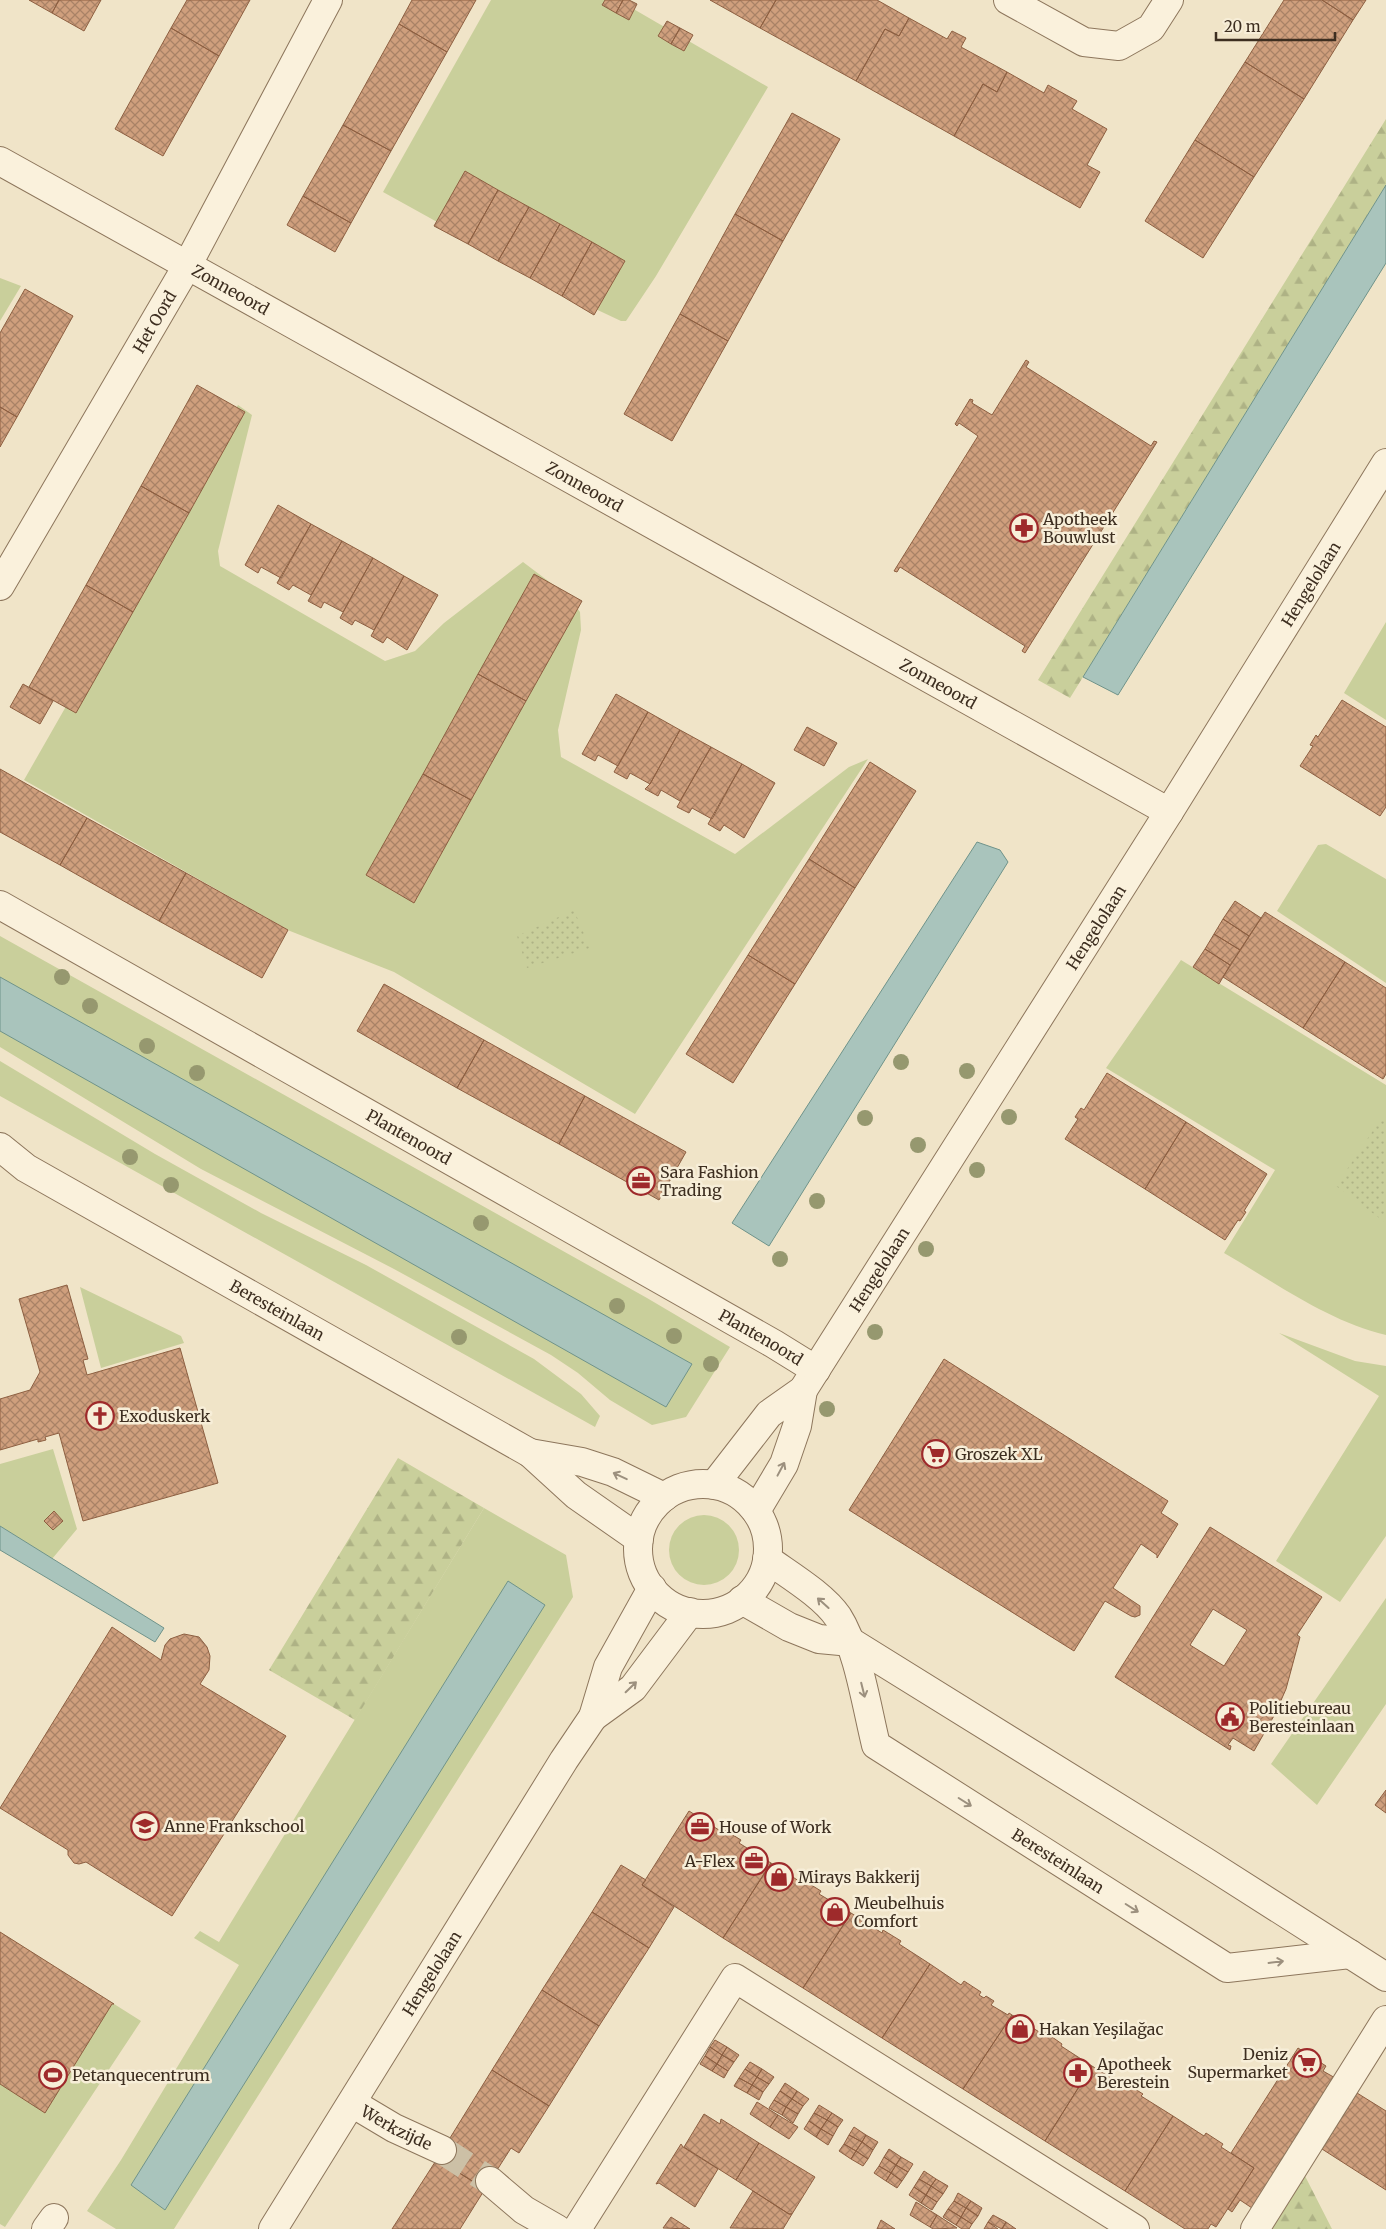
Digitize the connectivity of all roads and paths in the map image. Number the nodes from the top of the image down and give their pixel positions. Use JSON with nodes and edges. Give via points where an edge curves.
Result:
{"nodes":[{"id":1,"x":328,"y":0,"type":"edge"},
{"id":2,"x":1008,"y":0,"type":"edge"},
{"id":3,"x":1169,"y":0,"type":"edge"},
{"id":4,"x":0,"y":161,"type":"edge"},
{"id":5,"x":187,"y":266,"type":"junction"},
{"id":6,"x":1386,"y":463,"type":"edge"},
{"id":7,"x":0,"y":586,"type":"edge"},
{"id":8,"x":1169,"y":812,"type":"junction"},
{"id":9,"x":0,"y":905,"type":"edge"},
{"id":10,"x":0,"y":1147,"type":"edge"},
{"id":11,"x":13,"y":1164,"type":"edge"},
{"id":12,"x":810,"y":1380,"type":"junction"},
{"id":13,"x":530,"y":1453,"type":"junction"},
{"id":14,"x":714,"y":1485,"type":"junction"},
{"id":15,"x":664,"y":1497,"type":"junction"},
{"id":16,"x":756,"y":1511,"type":"junction"},
{"id":17,"x":639,"y":1539,"type":"junction"},
{"id":18,"x":768,"y":1559,"type":"junction"},
{"id":19,"x":652,"y":1588,"type":"junction"},
{"id":20,"x":742,"y":1600,"type":"junction"},
{"id":21,"x":690,"y":1612,"type":"junction"},
{"id":22,"x":851,"y":1642,"type":"junction"},
{"id":23,"x":593,"y":1717,"type":"junction"},
{"id":24,"x":1350,"y":1954,"type":"junction"},
{"id":25,"x":1386,"y":1977,"type":"edge"},
{"id":26,"x":1386,"y":2020,"type":"edge"},
{"id":27,"x":352,"y":2103,"type":"junction"},
{"id":28,"x":442,"y":2150,"type":"tunnel mouth"},
{"id":29,"x":490,"y":2181,"type":"tunnel mouth"},
{"id":30,"x":272,"y":2229,"type":"edge"},
{"id":31,"x":557,"y":2229,"type":"edge"},
{"id":32,"x":577,"y":2229,"type":"edge"},
{"id":33,"x":1135,"y":2229,"type":"edge"},
{"id":34,"x":1255,"y":2229,"type":"edge"}],
"edges":[{"from":1,"to":5,"type":"street","name":"Het Oord"},
{"from":2,"to":3,"type":"street","via":[[1084,42],[1119,46],[1152,28]]},
{"from":4,"to":5,"type":"street","name":"Zonneoord"},
{"from":5,"to":7,"type":"street","name":"Het Oord"},
{"from":5,"to":8,"type":"street","name":"Zonneoord"},
{"from":6,"to":8,"type":"street","name":"Hengelolaan"},
{"from":8,"to":12,"type":"street","name":"Hengelolaan"},
{"from":9,"to":12,"type":"street","name":"Plantenoord","via":[[774,1344]]},
{"from":10,"to":11,"type":"street","name":"Beresteinlaan"},
{"from":11,"to":13,"type":"street","name":"Beresteinlaan"},
{"from":12,"to":14,"type":"street","name":"Hengelolaan","via":[[769,1414]]},
{"from":16,"to":12,"type":"street","name":"Hengelolaan","one_way":true,"via":[[784,1464]]},
{"from":15,"to":13,"type":"street","name":"Beresteinlaan","one_way":true,"via":[[613,1472],[582,1462]]},
{"from":13,"to":17,"type":"street","name":"Beresteinlaan","via":[[576,1495]]},
{"from":14,"to":15,"type":"street","via":[[688,1486]]},
{"from":14,"to":16,"type":"street","via":[[738,1494]]},
{"from":15,"to":17,"type":"street","via":[[648,1515]]},
{"from":16,"to":18,"type":"street","via":[[766,1529]]},
{"from":17,"to":19,"type":"street","via":[[640,1565]]},
{"from":18,"to":20,"type":"street","via":[[759,1582]]},
{"from":22,"to":18,"type":"street","name":"Beresteinlaan","one_way":true,"via":[[838,1617]]},
{"from":19,"to":21,"type":"street","via":[[669,1603]]},
{"from":19,"to":23,"type":"street","name":"Hengelolaan","via":[[608,1667]]},
{"from":20,"to":21,"type":"street","via":[[717,1612]]},
{"from":20,"to":22,"type":"street","via":[[789,1627],[819,1639]]},
{"from":23,"to":21,"type":"street","name":"Hengelolaan","one_way":true,"via":[[633,1688]]},
{"from":22,"to":24,"type":"street"},
{"from":22,"to":24,"type":"street","name":"Beresteinlaan","one_way":true,"via":[[876,1745],[1227,1968]]},
{"from":23,"to":27,"type":"street","name":"Hengelolaan"},
{"from":24,"to":25,"type":"street"},
{"from":26,"to":34,"type":"street"},
{"from":27,"to":28,"type":"street","name":"Werkzijde","via":[[394,2128]]},
{"from":27,"to":30,"type":"street","name":"Hengelolaan"},
{"from":29,"to":31,"type":"street","via":[[524,2210]]},
{"from":32,"to":33,"type":"street","via":[[735,1978]]}]}
